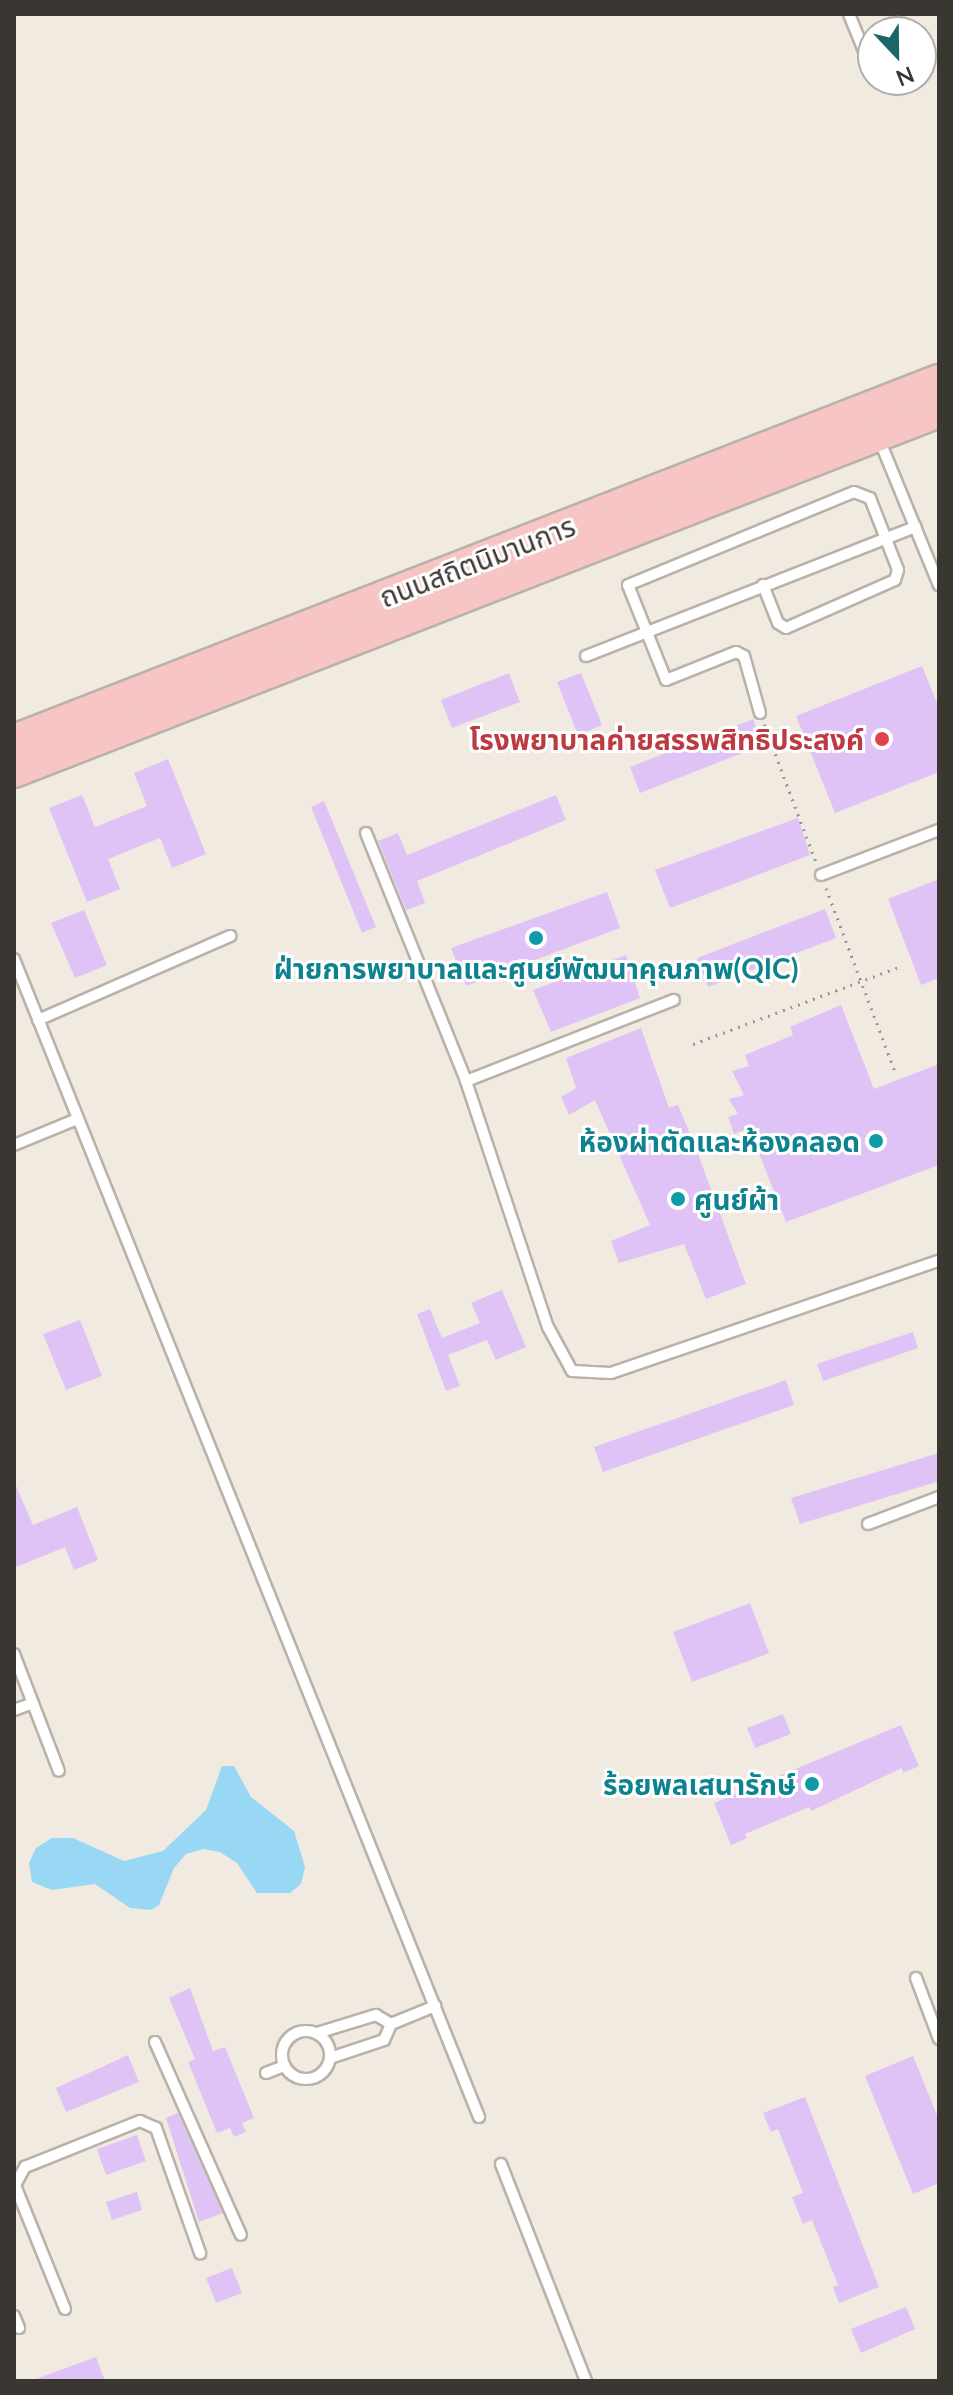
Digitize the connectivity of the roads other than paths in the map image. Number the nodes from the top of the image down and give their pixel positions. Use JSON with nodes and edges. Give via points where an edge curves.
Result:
{"nodes":[{"id":1,"x":849,"y":14,"type":"edge"},
{"id":2,"x":857,"y":34,"type":"edge"},
{"id":3,"x":939,"y":380,"type":"edge"},
{"id":4,"x":939,"y":412,"type":"edge"},
{"id":5,"x":873,"y":423,"type":"junction"},
{"id":6,"x":916,"y":527,"type":"junction"},
{"id":7,"x":886,"y":536,"type":"junction"},
{"id":8,"x":763,"y":585,"type":"junction"},
{"id":9,"x":939,"y":585,"type":"edge"},
{"id":10,"x":647,"y":632,"type":"junction"},
{"id":11,"x":586,"y":656,"type":"dead end"},
{"id":12,"x":760,"y":713,"type":"road end"},
{"id":13,"x":14,"y":740,"type":"edge"},
{"id":14,"x":14,"y":772,"type":"edge"},
{"id":15,"x":939,"y":830,"type":"edge"},
{"id":16,"x":366,"y":833,"type":"dead end"},
{"id":17,"x":821,"y":875,"type":"road end"},
{"id":18,"x":230,"y":936,"type":"dead end"},
{"id":19,"x":14,"y":959,"type":"edge"},
{"id":20,"x":674,"y":1000,"type":"dead end"},
{"id":21,"x":38,"y":1020,"type":"junction"},
{"id":22,"x":466,"y":1081,"type":"junction"},
{"id":23,"x":77,"y":1119,"type":"junction"},
{"id":24,"x":14,"y":1145,"type":"edge"},
{"id":25,"x":939,"y":1261,"type":"edge"},
{"id":26,"x":939,"y":1497,"type":"edge"},
{"id":27,"x":868,"y":1524,"type":"dead end"},
{"id":28,"x":14,"y":1654,"type":"edge"},
{"id":29,"x":33,"y":1703,"type":"junction"},
{"id":30,"x":14,"y":1710,"type":"edge"},
{"id":31,"x":59,"y":1771,"type":"dead end"},
{"id":32,"x":916,"y":1978,"type":"dead end"},
{"id":33,"x":435,"y":2006,"type":"junction"},
{"id":34,"x":391,"y":2024,"type":"junction"},
{"id":35,"x":317,"y":2033,"type":"junction"},
{"id":36,"x":939,"y":2039,"type":"edge"},
{"id":37,"x":155,"y":2042,"type":"dead end"},
{"id":38,"x":330,"y":2058,"type":"junction"},
{"id":39,"x":284,"y":2066,"type":"junction"},
{"id":40,"x":266,"y":2073,"type":"dead end"},
{"id":41,"x":479,"y":2117,"type":"dead end"},
{"id":42,"x":501,"y":2164,"type":"dead end"},
{"id":43,"x":241,"y":2235,"type":"dead end"},
{"id":44,"x":200,"y":2253,"type":"dead end"},
{"id":45,"x":65,"y":2309,"type":"dead end"},
{"id":46,"x":14,"y":2316,"type":"edge"},
{"id":47,"x":19,"y":2328,"type":"dead end"},
{"id":48,"x":586,"y":2381,"type":"edge"}],
"edges":[{"from":1,"to":2,"type":"lane"},
{"from":3,"to":5,"type":"main road","name":"ถนนสถิตนิมานการ"},
{"from":4,"to":5,"type":"main road","name":"ถนนสถิตนิมานการ"},
{"from":5,"to":6,"type":"lane"},
{"from":5,"to":13,"type":"main road","name":"ถนนสถิตนิมานการ"},
{"from":5,"to":14,"type":"main road","name":"ถนนสถิตนิมานการ"},
{"from":6,"to":7,"type":"lane"},
{"from":6,"to":9,"type":"lane"},
{"from":7,"to":8,"type":"lane"},
{"from":7,"to":8,"type":"lane","via":[[898,570],[895,580],[786,628],[778,623]]},
{"from":7,"to":10,"type":"lane","via":[[870,498],[854,492],[628,585]]},
{"from":8,"to":10,"type":"lane"},
{"from":10,"to":11,"type":"lane"},
{"from":10,"to":12,"type":"lane","via":[[666,680],[736,652],[744,656]]},
{"from":15,"to":17,"type":"lane"},
{"from":16,"to":22,"type":"lane"},
{"from":18,"to":21,"type":"lane"},
{"from":19,"to":21,"type":"lane"},
{"from":20,"to":22,"type":"lane"},
{"from":21,"to":23,"type":"lane"},
{"from":22,"to":25,"type":"lane","via":[[548,1327],[572,1371],[611,1373]]},
{"from":23,"to":24,"type":"lane"},
{"from":23,"to":33,"type":"lane"},
{"from":26,"to":27,"type":"lane"},
{"from":28,"to":29,"type":"lane"},
{"from":29,"to":30,"type":"lane"},
{"from":29,"to":31,"type":"lane"},
{"from":32,"to":36,"type":"lane"},
{"from":33,"to":34,"type":"lane"},
{"from":33,"to":41,"type":"lane"},
{"from":34,"to":35,"type":"lane","via":[[376,2015]]},
{"from":34,"to":38,"type":"lane","via":[[384,2040]]},
{"from":35,"to":38,"type":"lane","via":[[328,2043]]},
{"from":35,"to":39,"type":"lane","via":[[302,2030],[288,2037],[281,2051]]},
{"from":37,"to":43,"type":"lane"},
{"from":38,"to":39,"type":"lane","via":[[323,2072],[309,2079],[294,2076]]},
{"from":39,"to":40,"type":"lane"},
{"from":42,"to":48,"type":"lane"},
{"from":44,"to":45,"type":"lane","via":[[156,2128],[140,2121],[25,2167],[15,2185]]},
{"from":46,"to":47,"type":"lane"}]}
